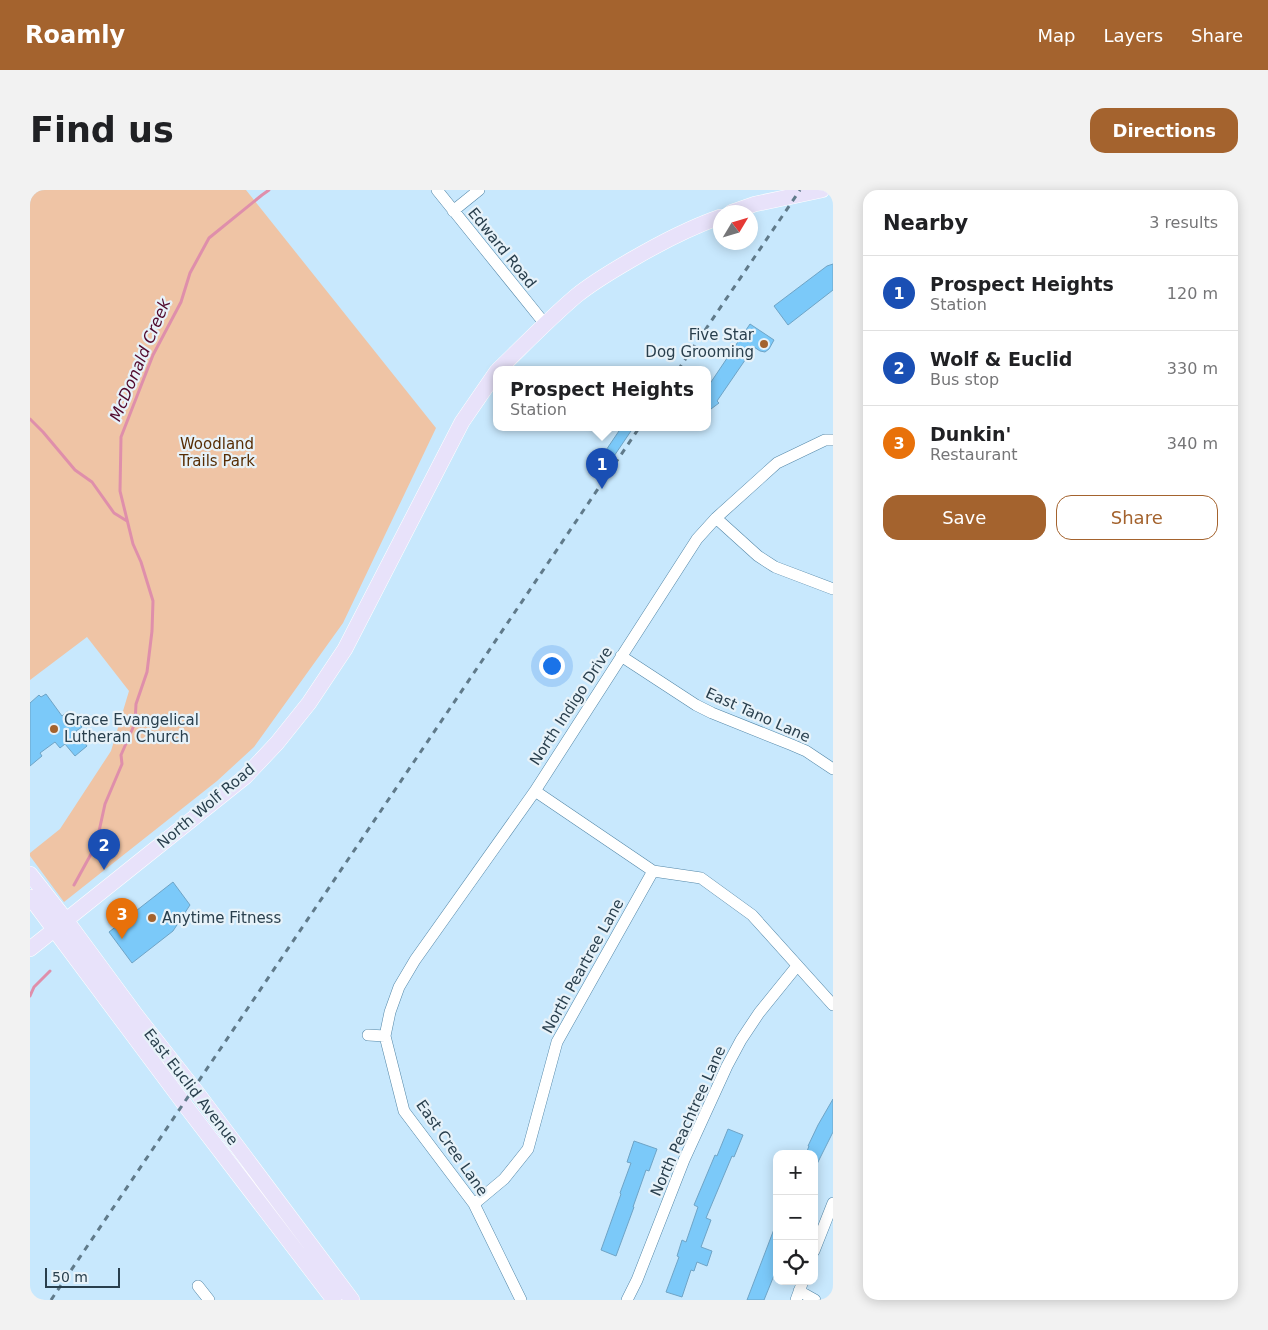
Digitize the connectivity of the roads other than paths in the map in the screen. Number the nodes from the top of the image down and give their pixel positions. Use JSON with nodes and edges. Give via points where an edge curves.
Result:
{"nodes":[{"id":1,"x":437,"y":190,"type":"edge"},
{"id":2,"x":479,"y":190,"type":"edge"},
{"id":3,"x":822,"y":190,"type":"edge"},
{"id":4,"x":752,"y":205,"type":"edge"},
{"id":5,"x":453,"y":211,"type":"junction"},
{"id":6,"x":713,"y":219,"type":"edge"},
{"id":7,"x":545,"y":324,"type":"junction"},
{"id":8,"x":503,"y":366,"type":"edge"},
{"id":9,"x":493,"y":376,"type":"edge"},
{"id":10,"x":833,"y":440,"type":"edge"},
{"id":11,"x":716,"y":518,"type":"junction"},
{"id":12,"x":833,"y":589,"type":"edge"},
{"id":13,"x":621,"y":656,"type":"junction"},
{"id":14,"x":833,"y":769,"type":"edge"},
{"id":15,"x":534,"y":791,"type":"junction"},
{"id":16,"x":653,"y":871,"type":"junction"},
{"id":17,"x":30,"y":874,"type":"edge"},
{"id":18,"x":30,"y":897,"type":"edge"},
{"id":19,"x":61,"y":925,"type":"junction"},
{"id":20,"x":30,"y":949,"type":"edge"},
{"id":21,"x":797,"y":966,"type":"junction"},
{"id":22,"x":833,"y":1005,"type":"edge"},
{"id":23,"x":368,"y":1035,"type":"dead end"},
{"id":24,"x":385,"y":1036,"type":"junction"},
{"id":25,"x":833,"y":1203,"type":"edge"},
{"id":26,"x":474,"y":1204,"type":"junction"},
{"id":27,"x":818,"y":1241,"type":"edge"},
{"id":28,"x":198,"y":1286,"type":"dead end"},
{"id":29,"x":799,"y":1291,"type":"edge"},
{"id":30,"x":209,"y":1300,"type":"edge"},
{"id":31,"x":334,"y":1300,"type":"edge"},
{"id":32,"x":352,"y":1300,"type":"edge"},
{"id":33,"x":520,"y":1300,"type":"edge"},
{"id":34,"x":627,"y":1300,"type":"edge"},
{"id":35,"x":816,"y":1300,"type":"edge"}],
"edges":[{"from":1,"to":5,"type":"street","name":"Edward Road"},
{"from":2,"to":5,"type":"street"},
{"from":3,"to":4,"type":"main road"},
{"from":5,"to":7,"type":"street","name":"Edward Road"},
{"from":6,"to":7,"type":"main road","name":"North Wolf Road","via":[[666,240],[607,274]]},
{"from":7,"to":8,"type":"main road","name":"North Wolf Road"},
{"from":9,"to":19,"type":"main road","name":"North Wolf Road","via":[[462,422],[345,649],[309,703],[245,777]]},
{"from":10,"to":11,"type":"street","name":"North Indigo Drive","via":[[825,440],[777,463]]},
{"from":11,"to":12,"type":"street","via":[[775,567]]},
{"from":11,"to":13,"type":"street","name":"North Indigo Drive","via":[[697,539]]},
{"from":13,"to":14,"type":"street","name":"East Tano Lane","via":[[696,705],[806,751]]},
{"from":13,"to":15,"type":"street","name":"North Indigo Drive"},
{"from":15,"to":16,"type":"street"},
{"from":15,"to":24,"type":"street","name":"North Indigo Drive","via":[[415,960],[399,987]]},
{"from":16,"to":21,"type":"street","via":[[701,878],[752,915]]},
{"from":16,"to":26,"type":"street","name":"North Peartree Lane","via":[[557,1042],[528,1149],[504,1179]]},
{"from":17,"to":19,"type":"main road","name":"East Euclid Avenue"},
{"from":18,"to":19,"type":"main road","name":"East Euclid Avenue"},
{"from":19,"to":20,"type":"main road","name":"North Wolf Road"},
{"from":19,"to":31,"type":"main road","name":"East Euclid Avenue","via":[[183,1103]]},
{"from":19,"to":32,"type":"main road","name":"East Euclid Avenue","via":[[204,1102]]},
{"from":21,"to":22,"type":"street"},
{"from":21,"to":34,"type":"street","name":"North Peachtree Lane","via":[[759,1013],[727,1066],[684,1160]]},
{"from":23,"to":24,"type":"street"},
{"from":24,"to":26,"type":"street","name":"East Cree Lane","via":[[404,1111]]},
{"from":25,"to":27,"type":"street"},
{"from":26,"to":33,"type":"street","name":"East Cree Lane"},
{"from":28,"to":30,"type":"street"},
{"from":29,"to":35,"type":"street"}]}
